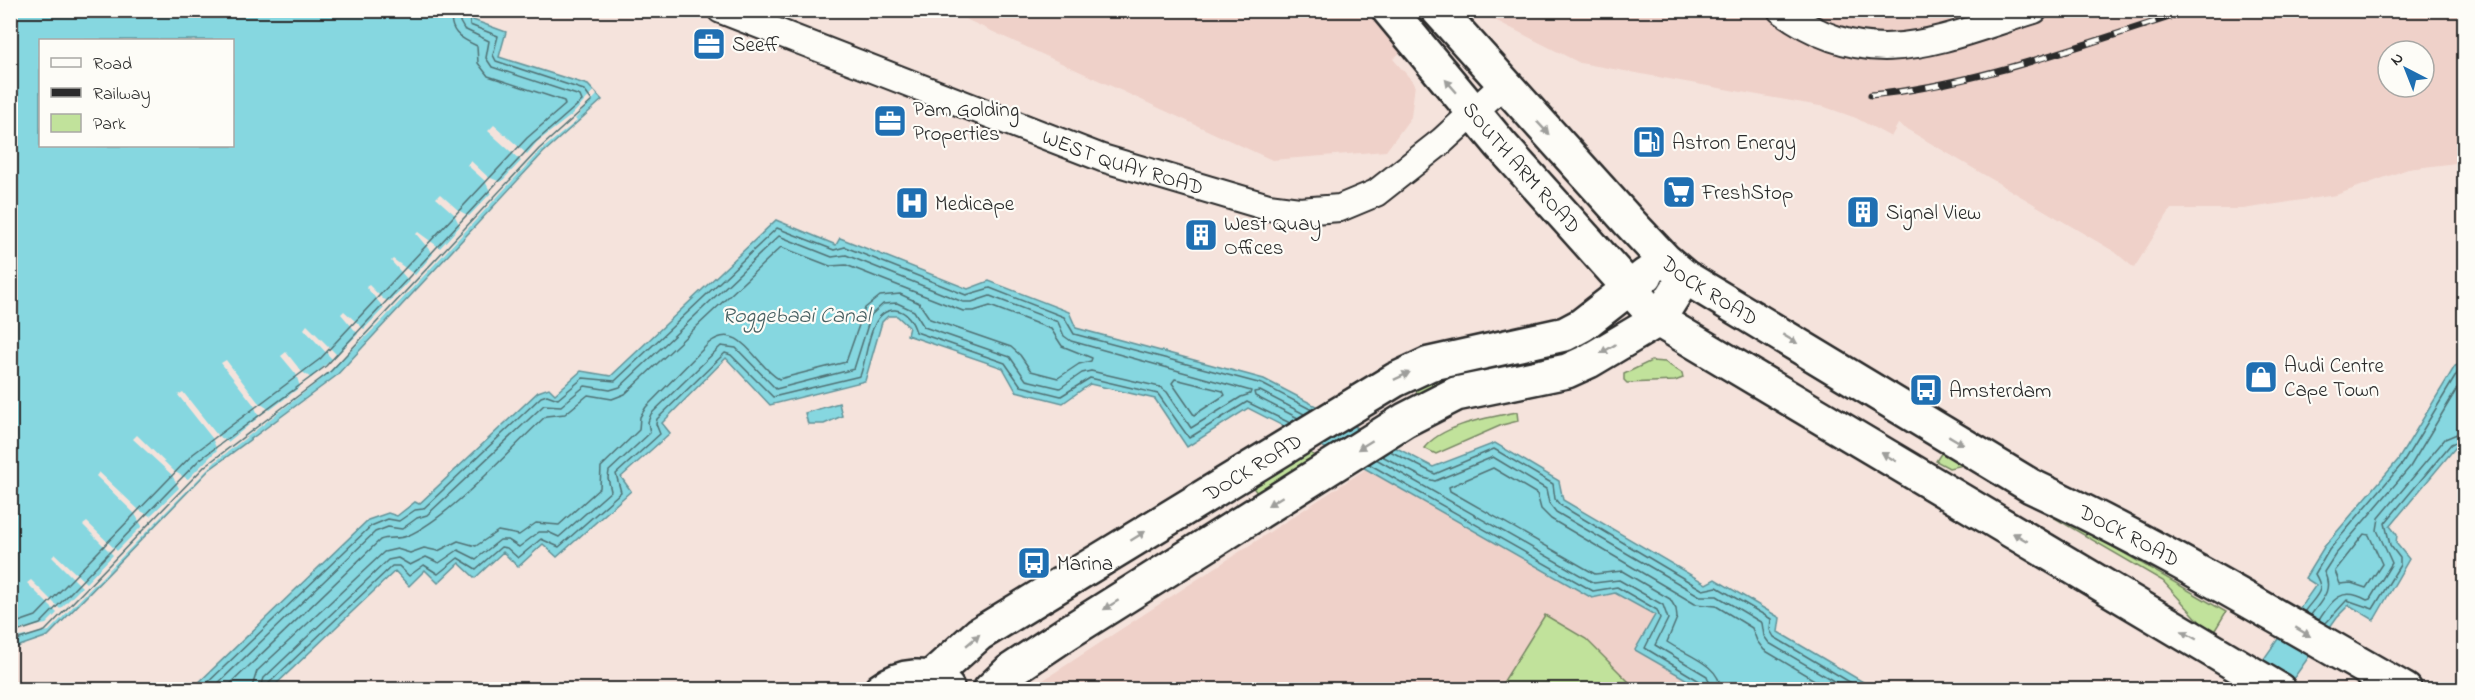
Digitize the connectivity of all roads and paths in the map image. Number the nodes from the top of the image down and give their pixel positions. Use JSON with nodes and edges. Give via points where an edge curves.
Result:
{"nodes":[{"id":1,"x":721,"y":10,"type":"edge"},
{"id":2,"x":1389,"y":10,"type":"edge"},
{"id":3,"x":1438,"y":10,"type":"edge"},
{"id":4,"x":1781,"y":10,"type":"edge"},
{"id":5,"x":2034,"y":10,"type":"edge"},
{"id":6,"x":1504,"y":84,"type":"junction"},
{"id":7,"x":1473,"y":111,"type":"junction"},
{"id":8,"x":1675,"y":269,"type":"junction"},
{"id":9,"x":1629,"y":287,"type":"junction"},
{"id":10,"x":1658,"y":320,"type":"junction"},
{"id":11,"x":938,"y":684,"type":"edge"},
{"id":12,"x":881,"y":690,"type":"edge"},
{"id":13,"x":990,"y":690,"type":"edge"},
{"id":14,"x":2279,"y":690,"type":"edge"},
{"id":15,"x":2405,"y":690,"type":"edge"}],
"edges":[{"from":1,"to":7,"type":"street","name":"WEST QUAY ROAD","via":[[1102,158],[1268,207],[1321,210],[1359,201],[1393,182]]},
{"from":7,"to":2,"type":"street","name":"SOUTH ARM ROAD","one_way":true},
{"from":3,"to":6,"type":"street","name":"SOUTH ARM ROAD"},
{"from":4,"to":5,"type":"street","via":[[1819,34],[1865,47],[1895,49],[1939,40]]},
{"from":6,"to":7,"type":"street","name":"WEST QUAY ROAD"},
{"from":6,"to":8,"type":"street","name":"SOUTH ARM ROAD","one_way":true},
{"from":7,"to":9,"type":"street","name":"SOUTH ARM ROAD"},
{"from":8,"to":9,"type":"street","name":"DOCK ROAD"},
{"from":8,"to":10,"type":"street"},
{"from":8,"to":15,"type":"street","name":"DOCK ROAD","one_way":true,"via":[[2031,486],[2080,509]]},
{"from":9,"to":10,"type":"street","name":"SOUTH ARM ROAD"},
{"from":11,"to":9,"type":"street","name":"DOCK ROAD","one_way":true,"via":[[980,634],[1351,405],[1429,364],[1565,334]]},
{"from":10,"to":13,"type":"street","name":"DOCK ROAD","one_way":true,"via":[[1566,371],[1456,394],[1405,420],[1067,633],[1010,671]]},
{"from":14,"to":10,"type":"street","one_way":true},
{"from":11,"to":12,"type":"street","via":[[912,677],[897,680]]}]}
